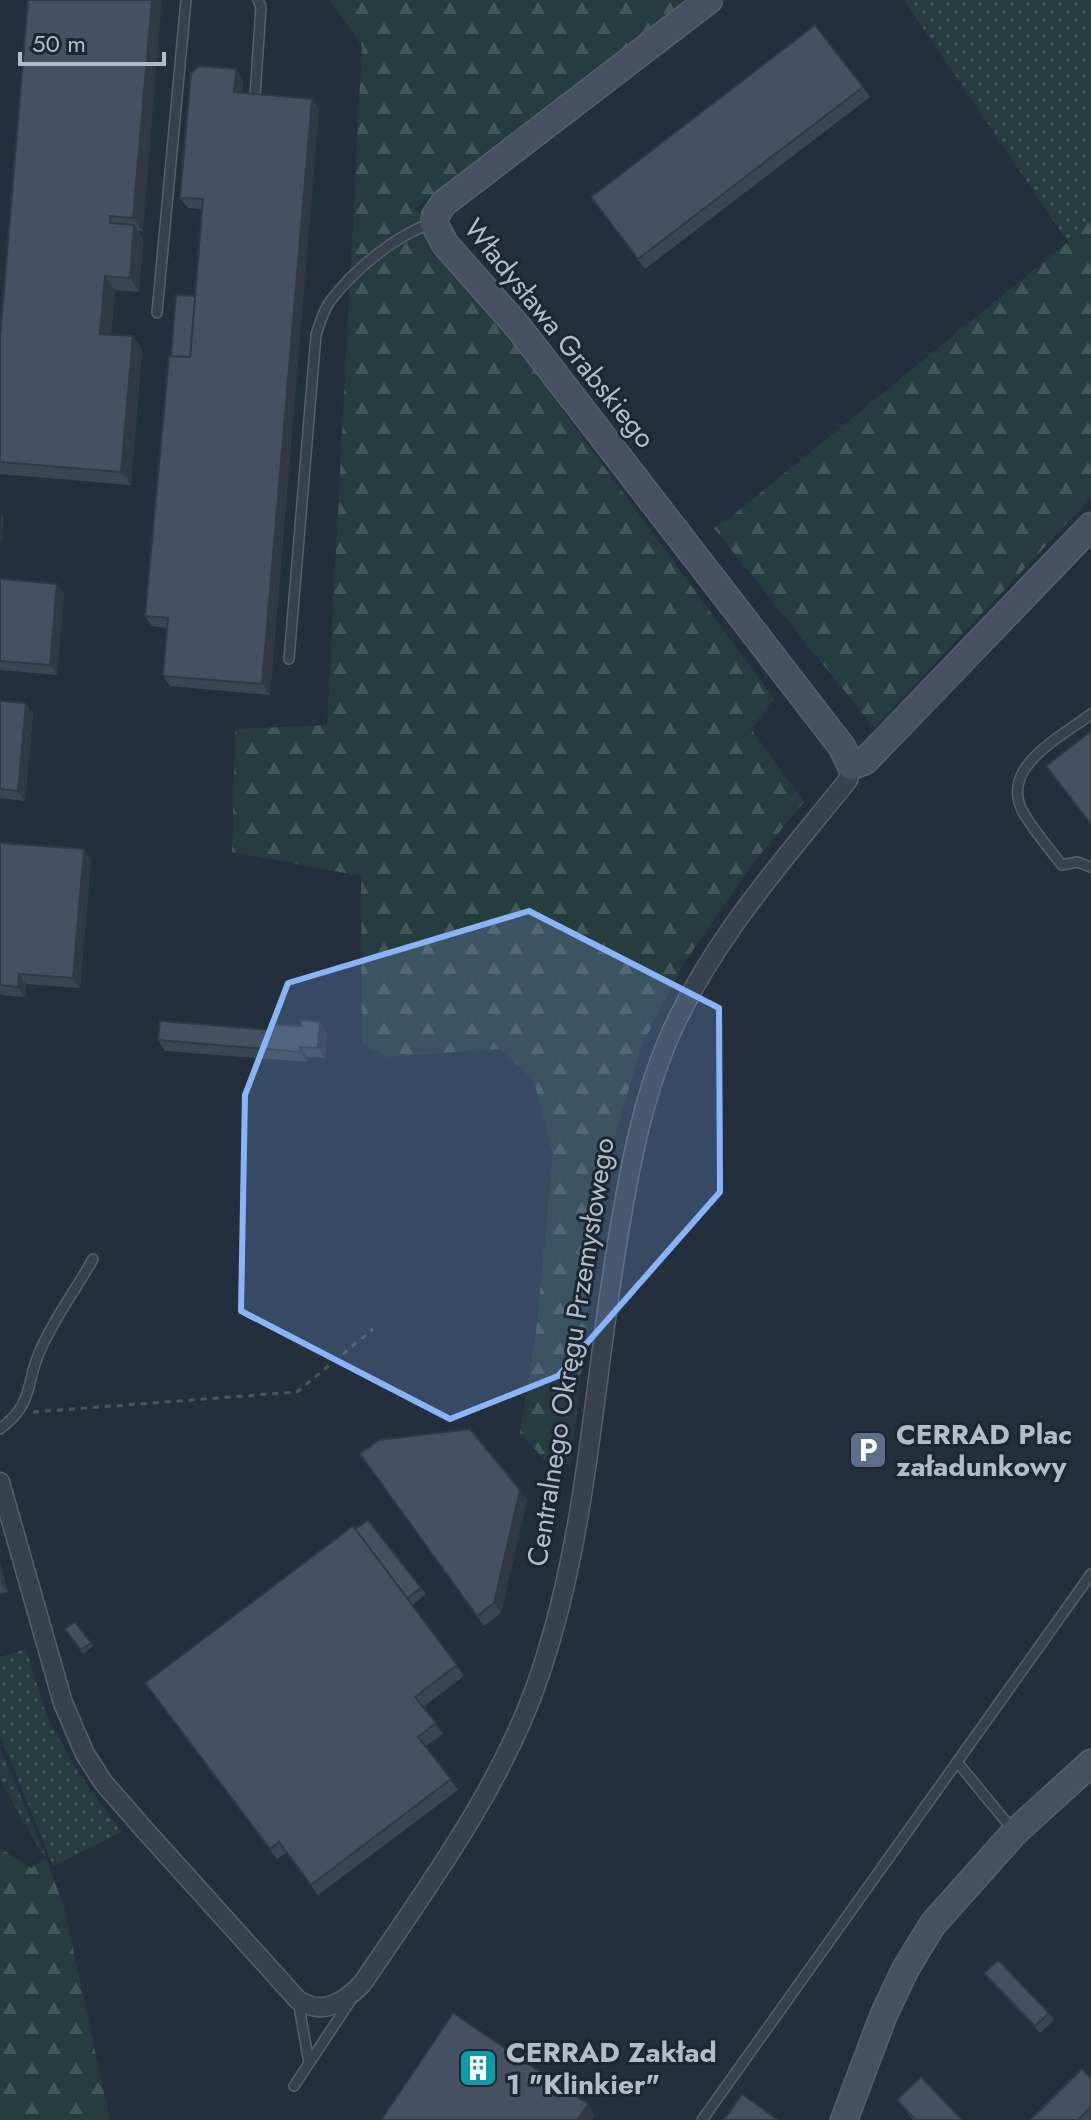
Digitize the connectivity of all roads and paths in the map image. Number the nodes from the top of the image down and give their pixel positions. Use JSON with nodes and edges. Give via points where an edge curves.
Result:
{"nodes":[{"id":1,"x":186,"y":0,"type":"edge"},
{"id":2,"x":258,"y":0,"type":"edge"},
{"id":3,"x":709,"y":0,"type":"edge"},
{"id":4,"x":255,"y":96,"type":"edge"},
{"id":5,"x":434,"y":223,"type":"junction"},
{"id":6,"x":157,"y":313,"type":"dead end"},
{"id":7,"x":1091,"y":526,"type":"edge"},
{"id":8,"x":289,"y":659,"type":"dead end"},
{"id":9,"x":1091,"y":714,"type":"edge"},
{"id":10,"x":851,"y":766,"type":"junction"},
{"id":11,"x":1091,"y":867,"type":"edge"},
{"id":12,"x":93,"y":1259,"type":"dead end"},
{"id":13,"x":373,"y":1329,"type":"dead end"},
{"id":14,"x":17,"y":1414,"type":"junction"},
{"id":15,"x":0,"y":1429,"type":"edge"},
{"id":16,"x":0,"y":1482,"type":"edge"},
{"id":17,"x":1091,"y":1574,"type":"edge"},
{"id":18,"x":957,"y":1762,"type":"junction"},
{"id":19,"x":1091,"y":1763,"type":"edge"},
{"id":20,"x":1015,"y":1832,"type":"junction"},
{"id":21,"x":362,"y":1984,"type":"junction"},
{"id":22,"x":298,"y":2000,"type":"junction"},
{"id":23,"x":309,"y":2063,"type":"junction"},
{"id":24,"x":294,"y":2086,"type":"dead end"},
{"id":25,"x":702,"y":2120,"type":"edge"},
{"id":26,"x":844,"y":2120,"type":"edge"}],
"edges":[{"from":1,"to":6,"type":"lane"},
{"from":2,"to":4,"type":"lane"},
{"from":3,"to":5,"type":"street","name":"Władysława Grabskiego","via":[[444,203]]},
{"from":5,"to":8,"type":"lane","via":[[405,234],[378,254],[322,314]]},
{"from":5,"to":10,"type":"street","name":"Władysława Grabskiego","via":[[450,251],[519,328],[842,747]]},
{"from":7,"to":10,"type":"street","name":"Centralnego Okręgu Przemysłowego","via":[[865,761]]},
{"from":9,"to":11,"type":"lane","via":[[1032,760],[1017,785],[1021,810],[1062,865],[1077,862]]},
{"from":10,"to":21,"type":"street","name":"Centralnego Okręgu Przemysłowego","via":[[848,780],[720,945],[667,1044],[633,1152],[573,1546],[540,1674],[472,1818]]},
{"from":12,"to":14,"type":"lane","via":[[39,1353],[28,1397]]},
{"from":13,"to":14,"type":"path","via":[[297,1392]]},
{"from":14,"to":15,"type":"lane"},
{"from":16,"to":22,"type":"street","via":[[63,1703],[85,1754],[103,1782]]},
{"from":17,"to":18,"type":"lane"},
{"from":18,"to":20,"type":"lane"},
{"from":18,"to":25,"type":"lane"},
{"from":19,"to":20,"type":"street"},
{"from":20,"to":26,"type":"street","via":[[933,1924],[906,1968]]},
{"from":21,"to":22,"type":"street","name":"Centralnego Okręgu Przemysłowego","via":[[341,2003],[319,2008]]},
{"from":21,"to":23,"type":"lane"},
{"from":22,"to":23,"type":"lane"},
{"from":23,"to":24,"type":"lane"}]}
